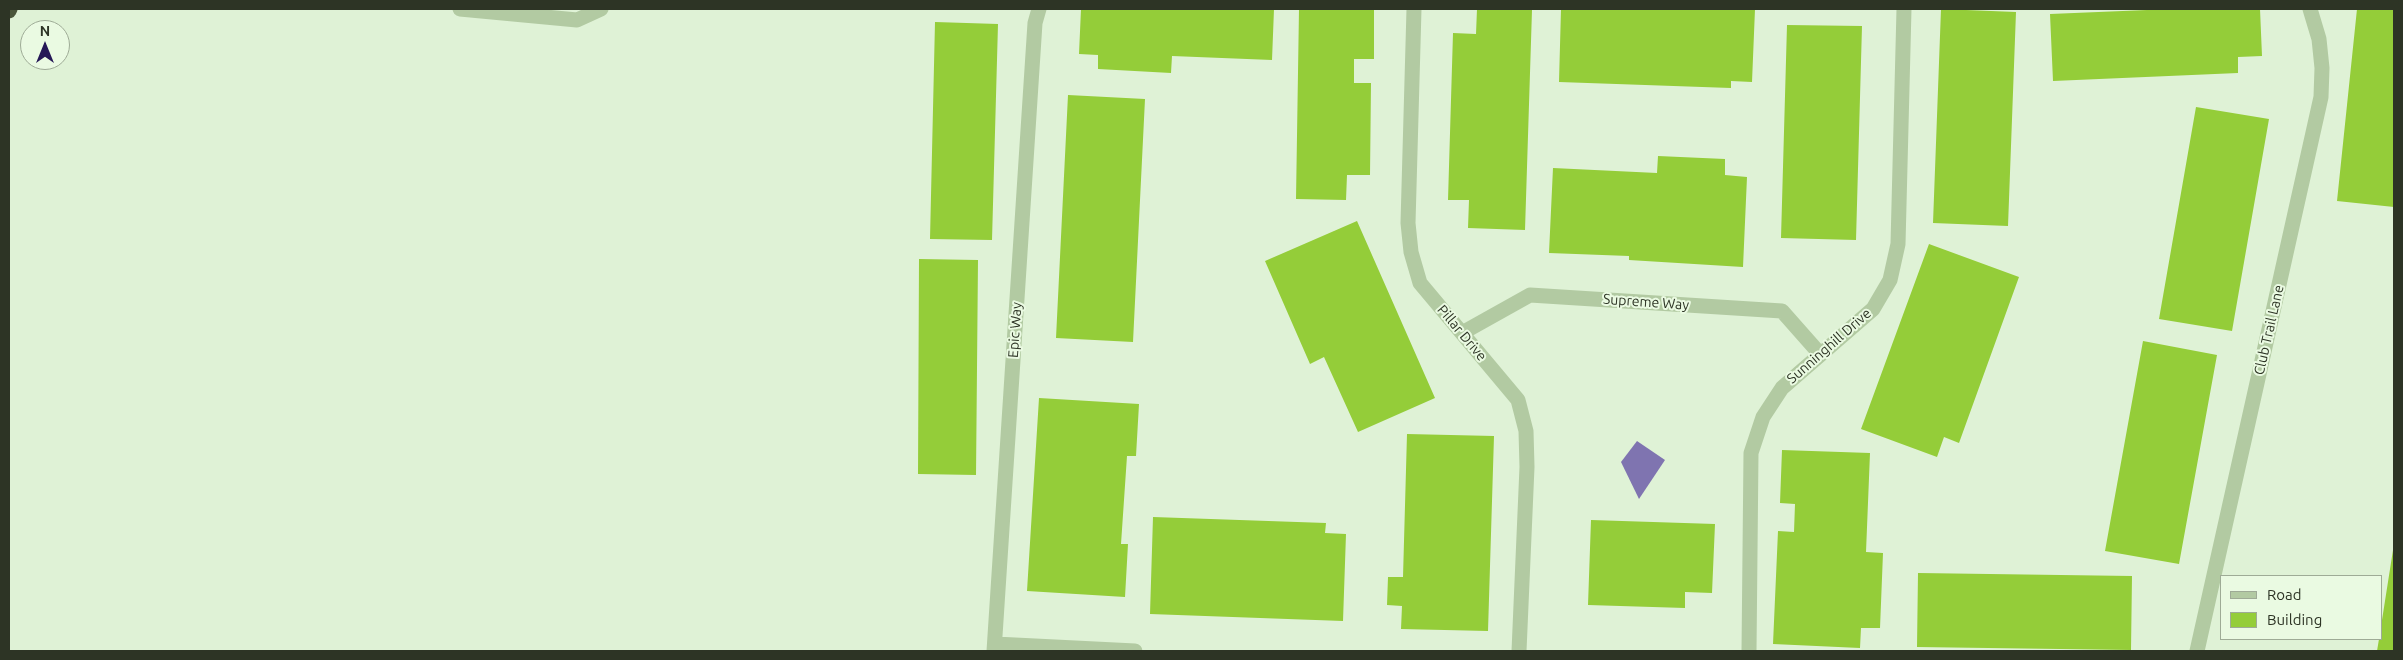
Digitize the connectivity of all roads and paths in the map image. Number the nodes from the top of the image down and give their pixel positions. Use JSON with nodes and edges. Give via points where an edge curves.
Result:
{"nodes":[{"id":1,"x":460,"y":9,"type":"edge"},
{"id":2,"x":601,"y":9,"type":"edge"},
{"id":3,"x":1039,"y":9,"type":"edge"},
{"id":4,"x":1414,"y":9,"type":"edge"},
{"id":5,"x":1904,"y":9,"type":"edge"},
{"id":6,"x":2310,"y":9,"type":"edge"},
{"id":7,"x":512,"y":10,"type":"edge"},
{"id":8,"x":1462,"y":333,"type":"junction"},
{"id":9,"x":1820,"y":354,"type":"junction"},
{"id":10,"x":995,"y":647,"type":"edge"},
{"id":11,"x":1135,"y":651,"type":"edge"},
{"id":12,"x":1519,"y":651,"type":"edge"},
{"id":13,"x":1749,"y":651,"type":"edge"},
{"id":14,"x":2197,"y":651,"type":"edge"}],
"edges":[{"from":1,"to":7,"type":"street"},
{"from":2,"to":7,"type":"street","via":[[577,20]]},
{"from":3,"to":10,"type":"street","name":"Epic Way","via":[[1035,23]]},
{"from":4,"to":8,"type":"street","name":"Pillar Drive","via":[[1408,223],[1411,252],[1420,283]]},
{"from":5,"to":9,"type":"street","name":"Sunninghill Drive","via":[[1898,244],[1890,280],[1873,309]]},
{"from":6,"to":14,"type":"street","name":"Club Trail Lane","via":[[2319,39],[2321,97]]},
{"from":8,"to":9,"type":"street","name":"Supreme Way","via":[[1530,295],[1782,311]]},
{"from":8,"to":12,"type":"street","name":"Pillar Drive","via":[[1518,400],[1526,431]]},
{"from":9,"to":13,"type":"street","name":"Sunninghill Drive","via":[[1782,388],[1763,416],[1751,453]]},
{"from":10,"to":11,"type":"street"}]}
